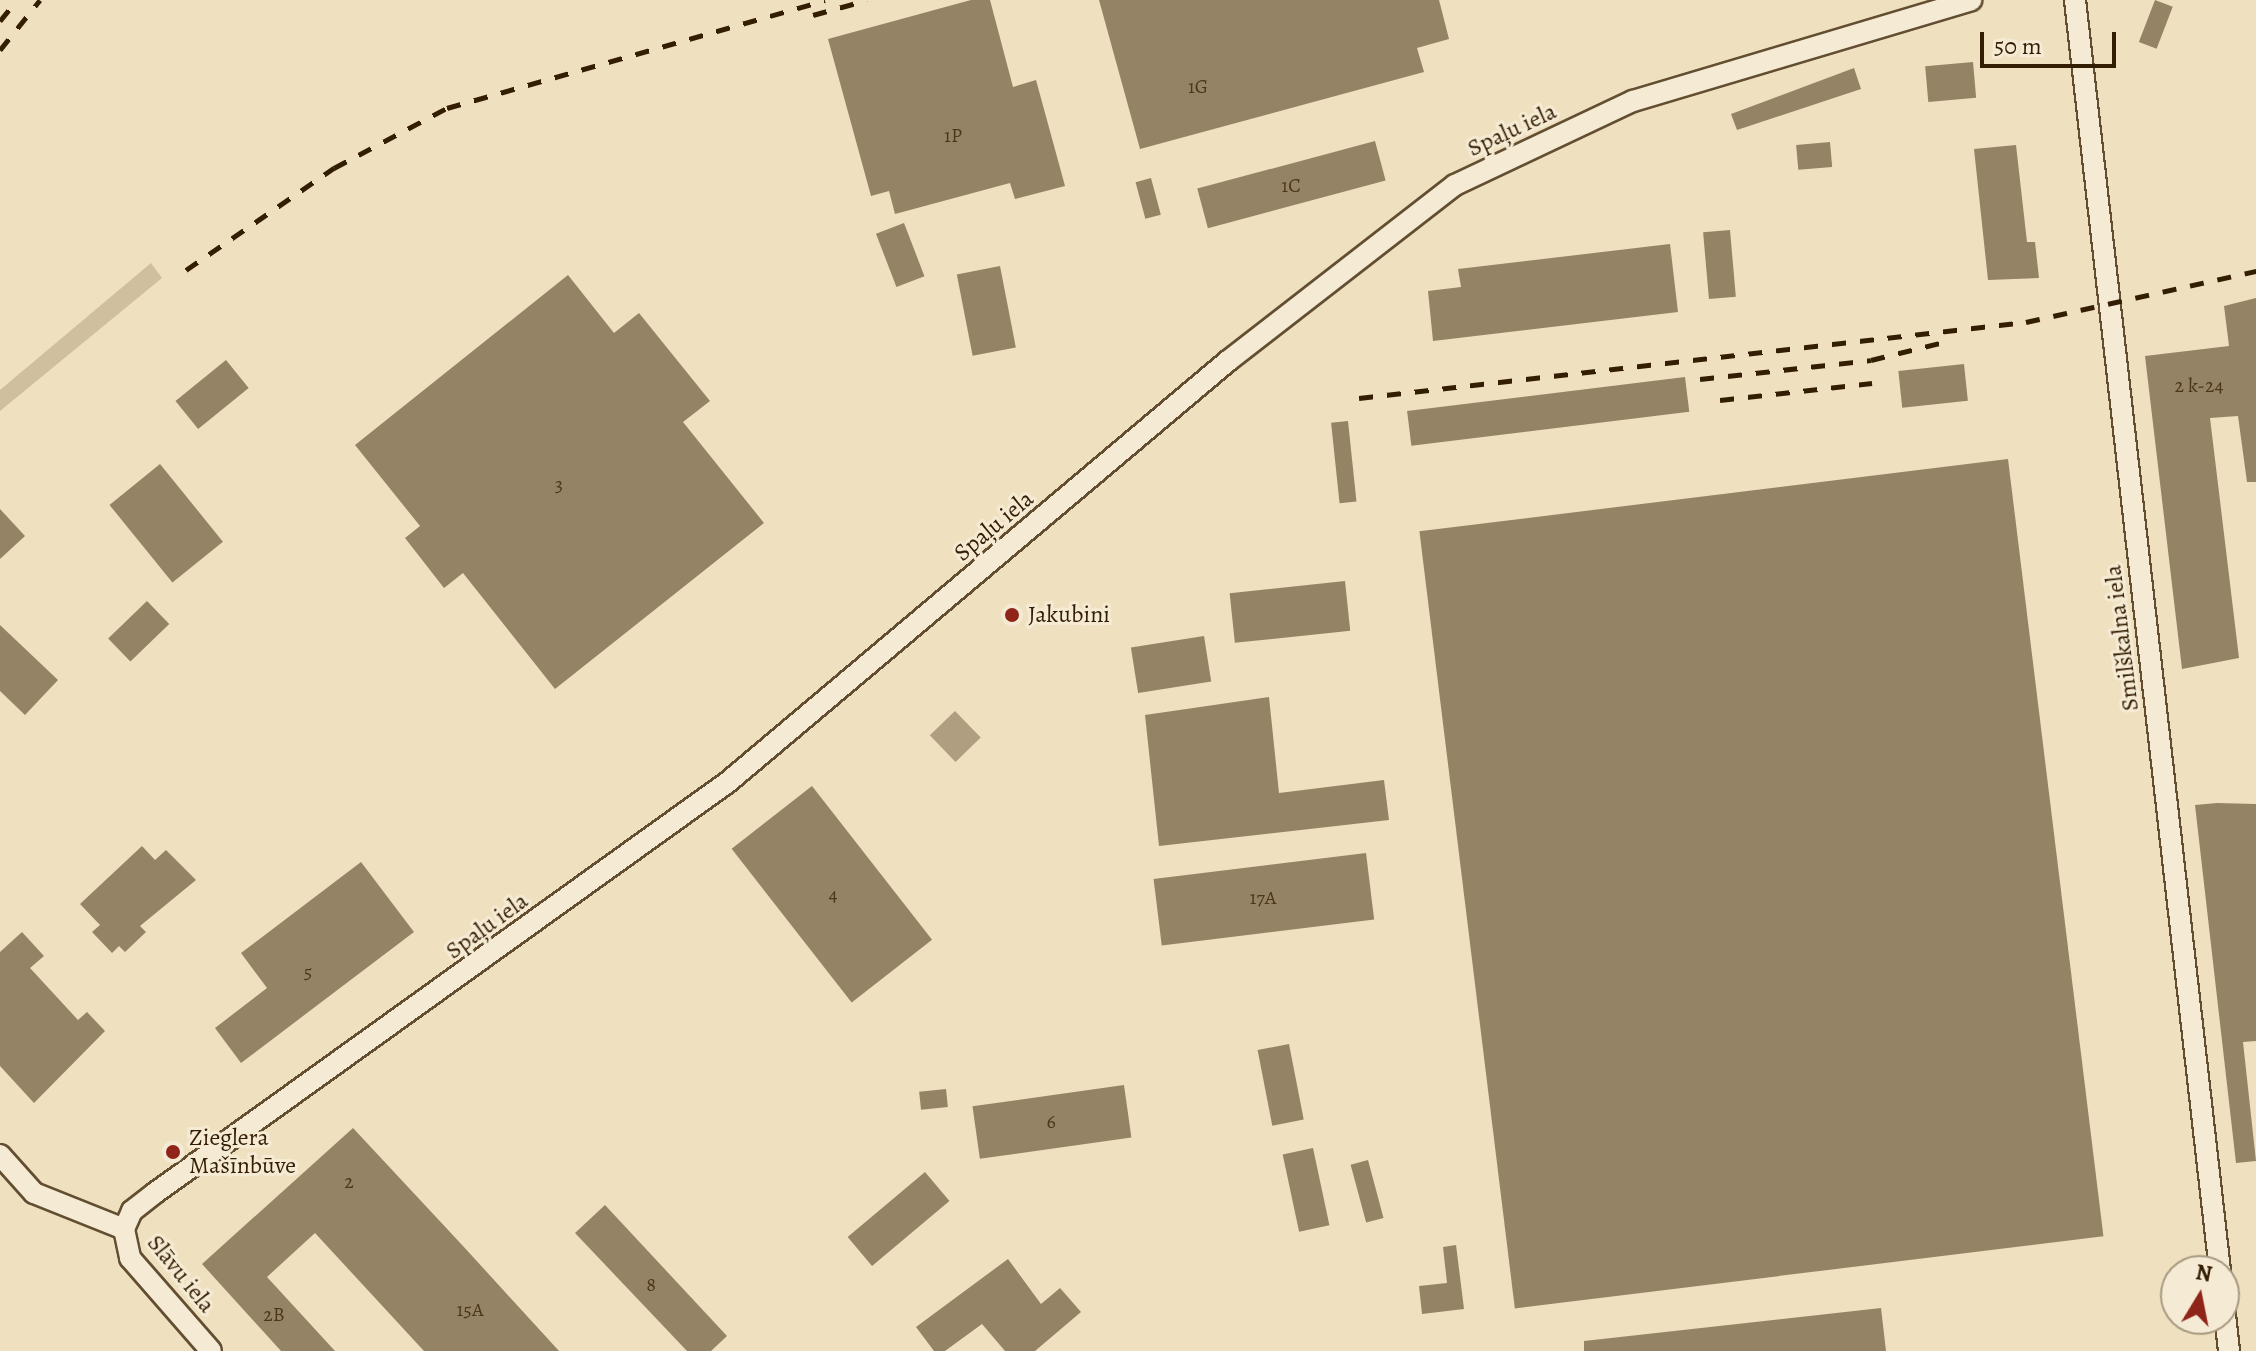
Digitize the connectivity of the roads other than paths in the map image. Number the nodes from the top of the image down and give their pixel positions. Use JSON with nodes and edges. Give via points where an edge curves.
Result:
{"nodes":[{"id":1,"x":1971,"y":0,"type":"edge"},
{"id":2,"x":2075,"y":0,"type":"edge"},
{"id":3,"x":0,"y":1155,"type":"edge"},
{"id":4,"x":124,"y":1229,"type":"junction"},
{"id":5,"x":2218,"y":1255,"type":"edge"},
{"id":6,"x":211,"y":1351,"type":"edge"}],
"edges":[{"from":1,"to":4,"type":"street","name":"Spaļu iela","via":[[1633,101],[1455,185],[1228,361],[728,782],[155,1193],[132,1211]]},
{"from":2,"to":5,"type":"street","name":"Smilškalna iela"},
{"from":3,"to":4,"type":"street","name":"Slāvu iela","via":[[34,1193]]},
{"from":4,"to":6,"type":"street","name":"Slāvu iela","via":[[130,1258]]}]}
